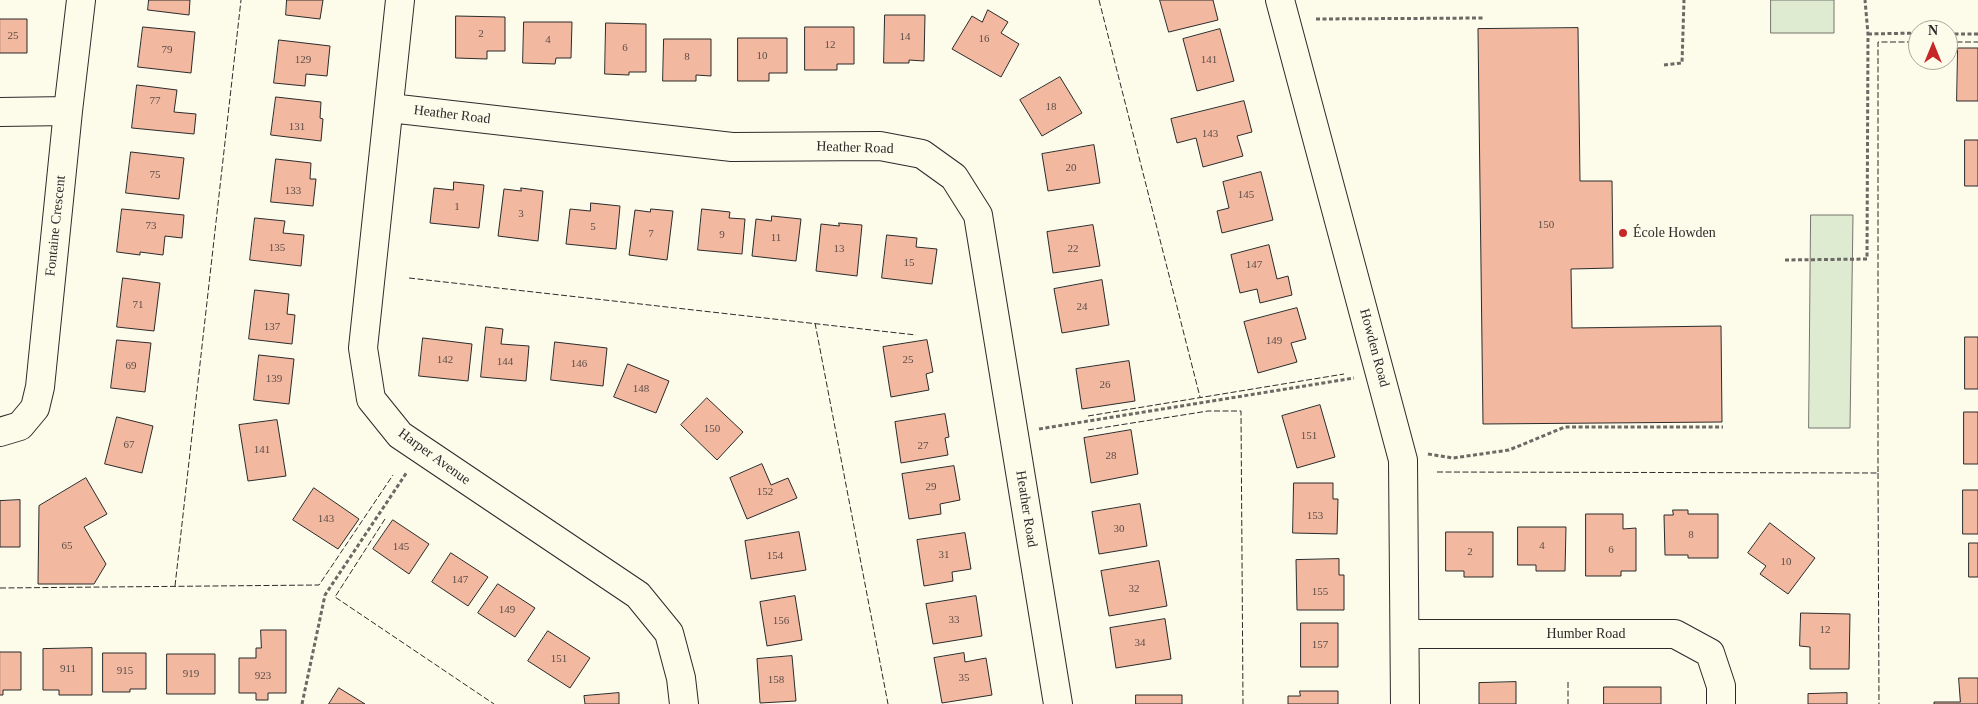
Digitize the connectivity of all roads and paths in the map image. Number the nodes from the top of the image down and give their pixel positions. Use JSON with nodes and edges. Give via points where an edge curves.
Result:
{"nodes":[{"id":1,"x":82,"y":0,"type":"edge"},
{"id":2,"x":400,"y":0,"type":"edge"},
{"id":3,"x":1280,"y":0,"type":"edge"},
{"id":4,"x":1684,"y":0,"type":"edge"},
{"id":5,"x":1865,"y":0,"type":"edge"},
{"id":6,"x":1483,"y":18,"type":"dead end"},
{"id":7,"x":1316,"y":19,"type":"dead end"},
{"id":8,"x":1908,"y":33,"type":"edge"},
{"id":9,"x":1868,"y":34,"type":"junction"},
{"id":10,"x":1958,"y":34,"type":"edge"},
{"id":11,"x":1978,"y":34,"type":"edge"},
{"id":12,"x":1664,"y":65,"type":"dead end"},
{"id":13,"x":390,"y":108,"type":"junction"},
{"id":14,"x":68,"y":111,"type":"junction"},
{"id":15,"x":0,"y":112,"type":"edge"},
{"id":16,"x":1785,"y":260,"type":"dead end"},
{"id":17,"x":1360,"y":377,"type":"dead end"},
{"id":18,"x":1723,"y":427,"type":"dead end"},
{"id":19,"x":0,"y":432,"type":"edge"},
{"id":20,"x":1014,"y":433,"type":"junction"},
{"id":21,"x":422,"y":450,"type":"junction"},
{"id":22,"x":1425,"y":453,"type":"dead end"},
{"id":23,"x":1405,"y":634,"type":"junction"},
{"id":24,"x":302,"y":704,"type":"edge"},
{"id":25,"x":684,"y":704,"type":"edge"},
{"id":26,"x":1058,"y":704,"type":"edge"},
{"id":27,"x":1405,"y":704,"type":"edge"},
{"id":28,"x":1721,"y":704,"type":"edge"}],
"edges":[{"from":1,"to":14,"type":"street","name":"Fontaine Crescent"},
{"from":2,"to":13,"type":"street","name":"Harper Avenue"},
{"from":3,"to":23,"type":"street","name":"Howden Road","via":[[1403,460]]},
{"from":4,"to":12,"type":"path","via":[[1682,63]]},
{"from":5,"to":9,"type":"path"},
{"from":6,"to":7,"type":"path"},
{"from":8,"to":9,"type":"path"},
{"from":9,"to":16,"type":"path","via":[[1867,259]]},
{"from":10,"to":11,"type":"path"},
{"from":13,"to":20,"type":"street","name":"Heather Road","via":[[732,147],[880,146],[922,154],[954,177],[978,215]]},
{"from":13,"to":21,"type":"street","name":"Harper Avenue","via":[[363,348],[371,399],[400,435]]},
{"from":14,"to":15,"type":"street"},
{"from":14,"to":19,"type":"street","name":"Fontaine Crescent","via":[[40,386],[35,408],[20,426]]},
{"from":17,"to":20,"type":"path"},
{"from":18,"to":22,"type":"path","via":[[1564,427],[1509,450],[1453,458]]},
{"from":20,"to":26,"type":"street","name":"Heather Road"},
{"from":21,"to":24,"type":"path","via":[[325,596]]},
{"from":21,"to":25,"type":"street","name":"Harper Avenue","via":[[638,596],[668,633],[682,678]]},
{"from":23,"to":27,"type":"street","name":"Howden Road"},
{"from":23,"to":28,"type":"street","name":"Humber Road","via":[[1676,634],[1710,653],[1721,686]]}]}
